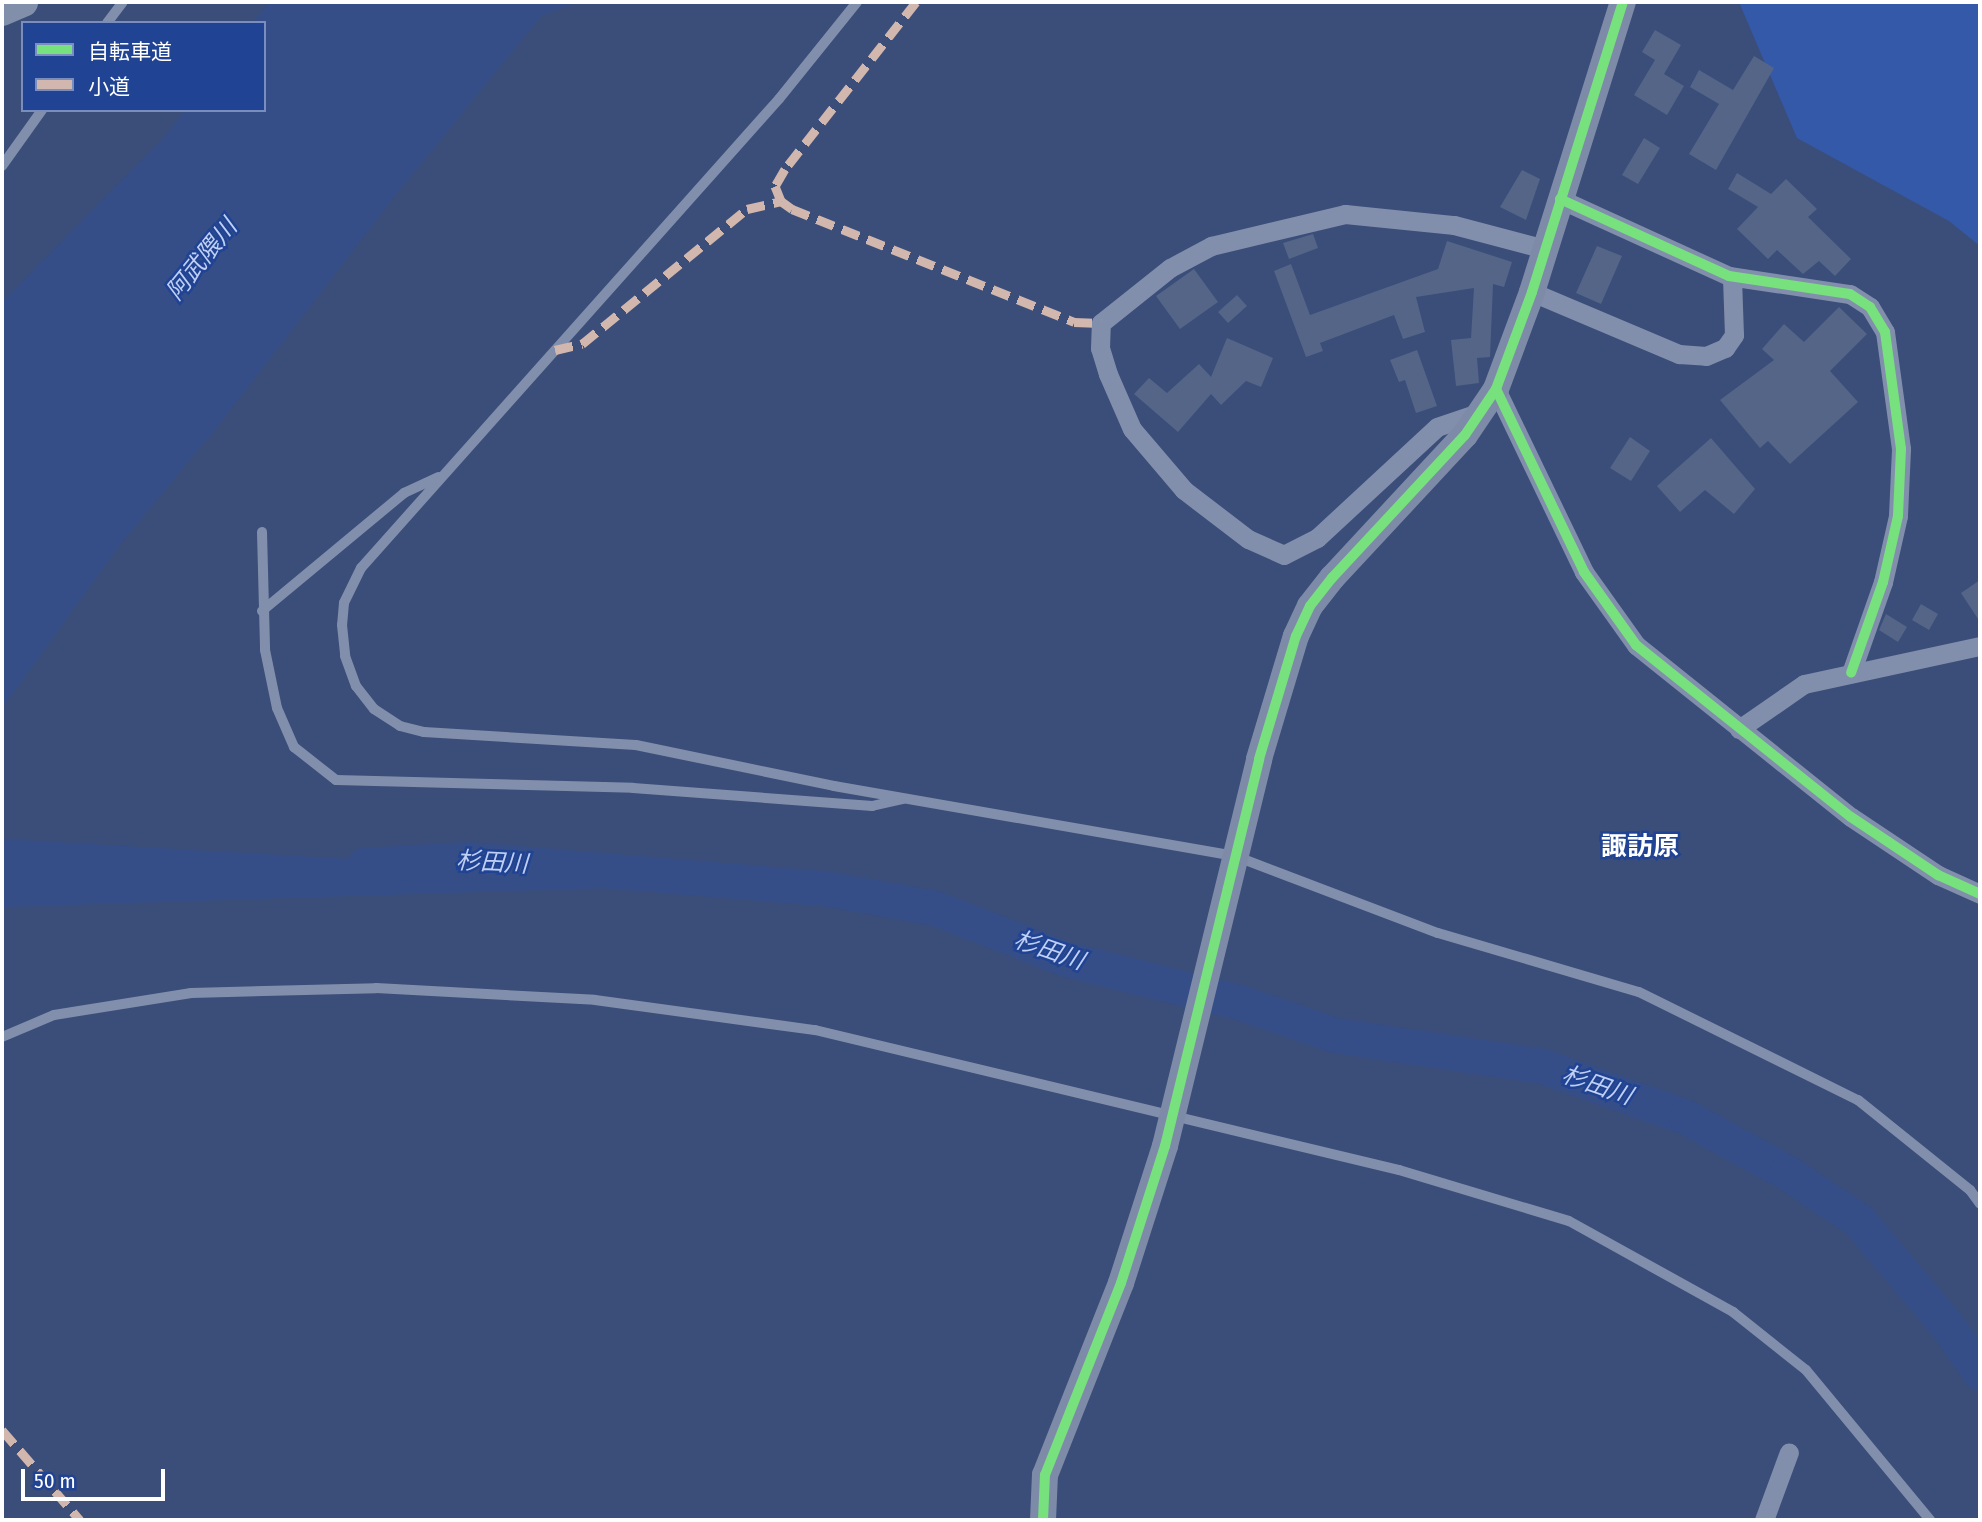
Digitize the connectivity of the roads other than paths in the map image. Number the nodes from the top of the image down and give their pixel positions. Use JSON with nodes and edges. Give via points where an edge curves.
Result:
{"nodes":[{"id":1,"x":23,"y":2,"type":"edge"},
{"id":2,"x":123,"y":2,"type":"edge"},
{"id":3,"x":857,"y":2,"type":"edge"},
{"id":4,"x":1623,"y":2,"type":"edge"},
{"id":5,"x":2,"y":11,"type":"edge"},
{"id":6,"x":109,"y":21,"type":"edge"},
{"id":7,"x":41,"y":112,"type":"edge"},
{"id":8,"x":2,"y":166,"type":"edge"},
{"id":9,"x":1560,"y":198,"type":"junction"},
{"id":10,"x":1545,"y":249,"type":"junction"},
{"id":11,"x":1732,"y":276,"type":"junction"},
{"id":12,"x":1532,"y":292,"type":"junction"},
{"id":13,"x":1496,"y":388,"type":"junction"},
{"id":14,"x":1481,"y":412,"type":"junction"},
{"id":15,"x":443,"y":475,"type":"junction"},
{"id":16,"x":262,"y":532,"type":"dead end"},
{"id":17,"x":262,"y":611,"type":"junction"},
{"id":18,"x":1980,"y":646,"type":"edge"},
{"id":19,"x":1851,"y":673,"type":"junction"},
{"id":20,"x":1739,"y":729,"type":"junction"},
{"id":21,"x":911,"y":798,"type":"junction"},
{"id":22,"x":1235,"y":856,"type":"junction"},
{"id":23,"x":1980,"y":894,"type":"edge"},
{"id":24,"x":2,"y":1037,"type":"edge"},
{"id":25,"x":1173,"y":1107,"type":"junction"},
{"id":26,"x":1980,"y":1204,"type":"edge"},
{"id":27,"x":1789,"y":1452,"type":"dead end"},
{"id":28,"x":1043,"y":1520,"type":"edge"},
{"id":29,"x":1764,"y":1520,"type":"edge"},
{"id":30,"x":1930,"y":1520,"type":"edge"}],
"edges":[{"from":1,"to":5,"type":"main road"},
{"from":2,"to":6,"type":"lane"},
{"from":3,"to":15,"type":"lane","via":[[779,99]]},
{"from":4,"to":9,"type":"street"},
{"from":7,"to":8,"type":"lane"},
{"from":9,"to":10,"type":"street"},
{"from":9,"to":11,"type":"street"},
{"from":10,"to":12,"type":"street"},
{"from":10,"to":14,"type":"street","via":[[1454,225],[1345,214],[1211,246],[1170,268],[1101,323],[1100,348],[1132,429],[1184,490],[1248,539],[1284,555],[1317,538],[1437,427]]},
{"from":11,"to":12,"type":"street","via":[[1734,335],[1725,348],[1706,356],[1679,355]]},
{"from":11,"to":19,"type":"street","via":[[1850,294],[1870,307],[1885,332],[1901,449],[1898,516],[1883,582]]},
{"from":12,"to":13,"type":"street"},
{"from":13,"to":14,"type":"street"},
{"from":13,"to":20,"type":"street","via":[[1584,572],[1621,624],[1636,645]]},
{"from":14,"to":22,"type":"street","via":[[1310,606],[1282,676]]},
{"from":15,"to":17,"type":"lane","via":[[404,493]]},
{"from":15,"to":21,"type":"lane","via":[[361,568],[344,603],[345,656],[356,686],[374,709],[400,726],[424,732],[636,745]]},
{"from":16,"to":17,"type":"lane"},
{"from":17,"to":21,"type":"lane","via":[[277,708],[294,747],[336,780],[633,788],[872,806]]},
{"from":18,"to":19,"type":"street","via":[[1913,664]]},
{"from":19,"to":20,"type":"street","via":[[1804,684]]},
{"from":20,"to":23,"type":"street","via":[[1851,817],[1938,875]]},
{"from":21,"to":22,"type":"lane"},
{"from":22,"to":25,"type":"street"},
{"from":22,"to":26,"type":"lane","via":[[1438,933],[1639,992],[1858,1100],[1970,1189]]},
{"from":24,"to":25,"type":"lane","via":[[54,1015],[191,993],[376,988],[595,1000],[815,1030]]},
{"from":25,"to":28,"type":"street","via":[[1121,1283],[1045,1475]]},
{"from":25,"to":30,"type":"lane","via":[[1569,1221],[1732,1312],[1806,1370]]},
{"from":27,"to":29,"type":"street"}]}
